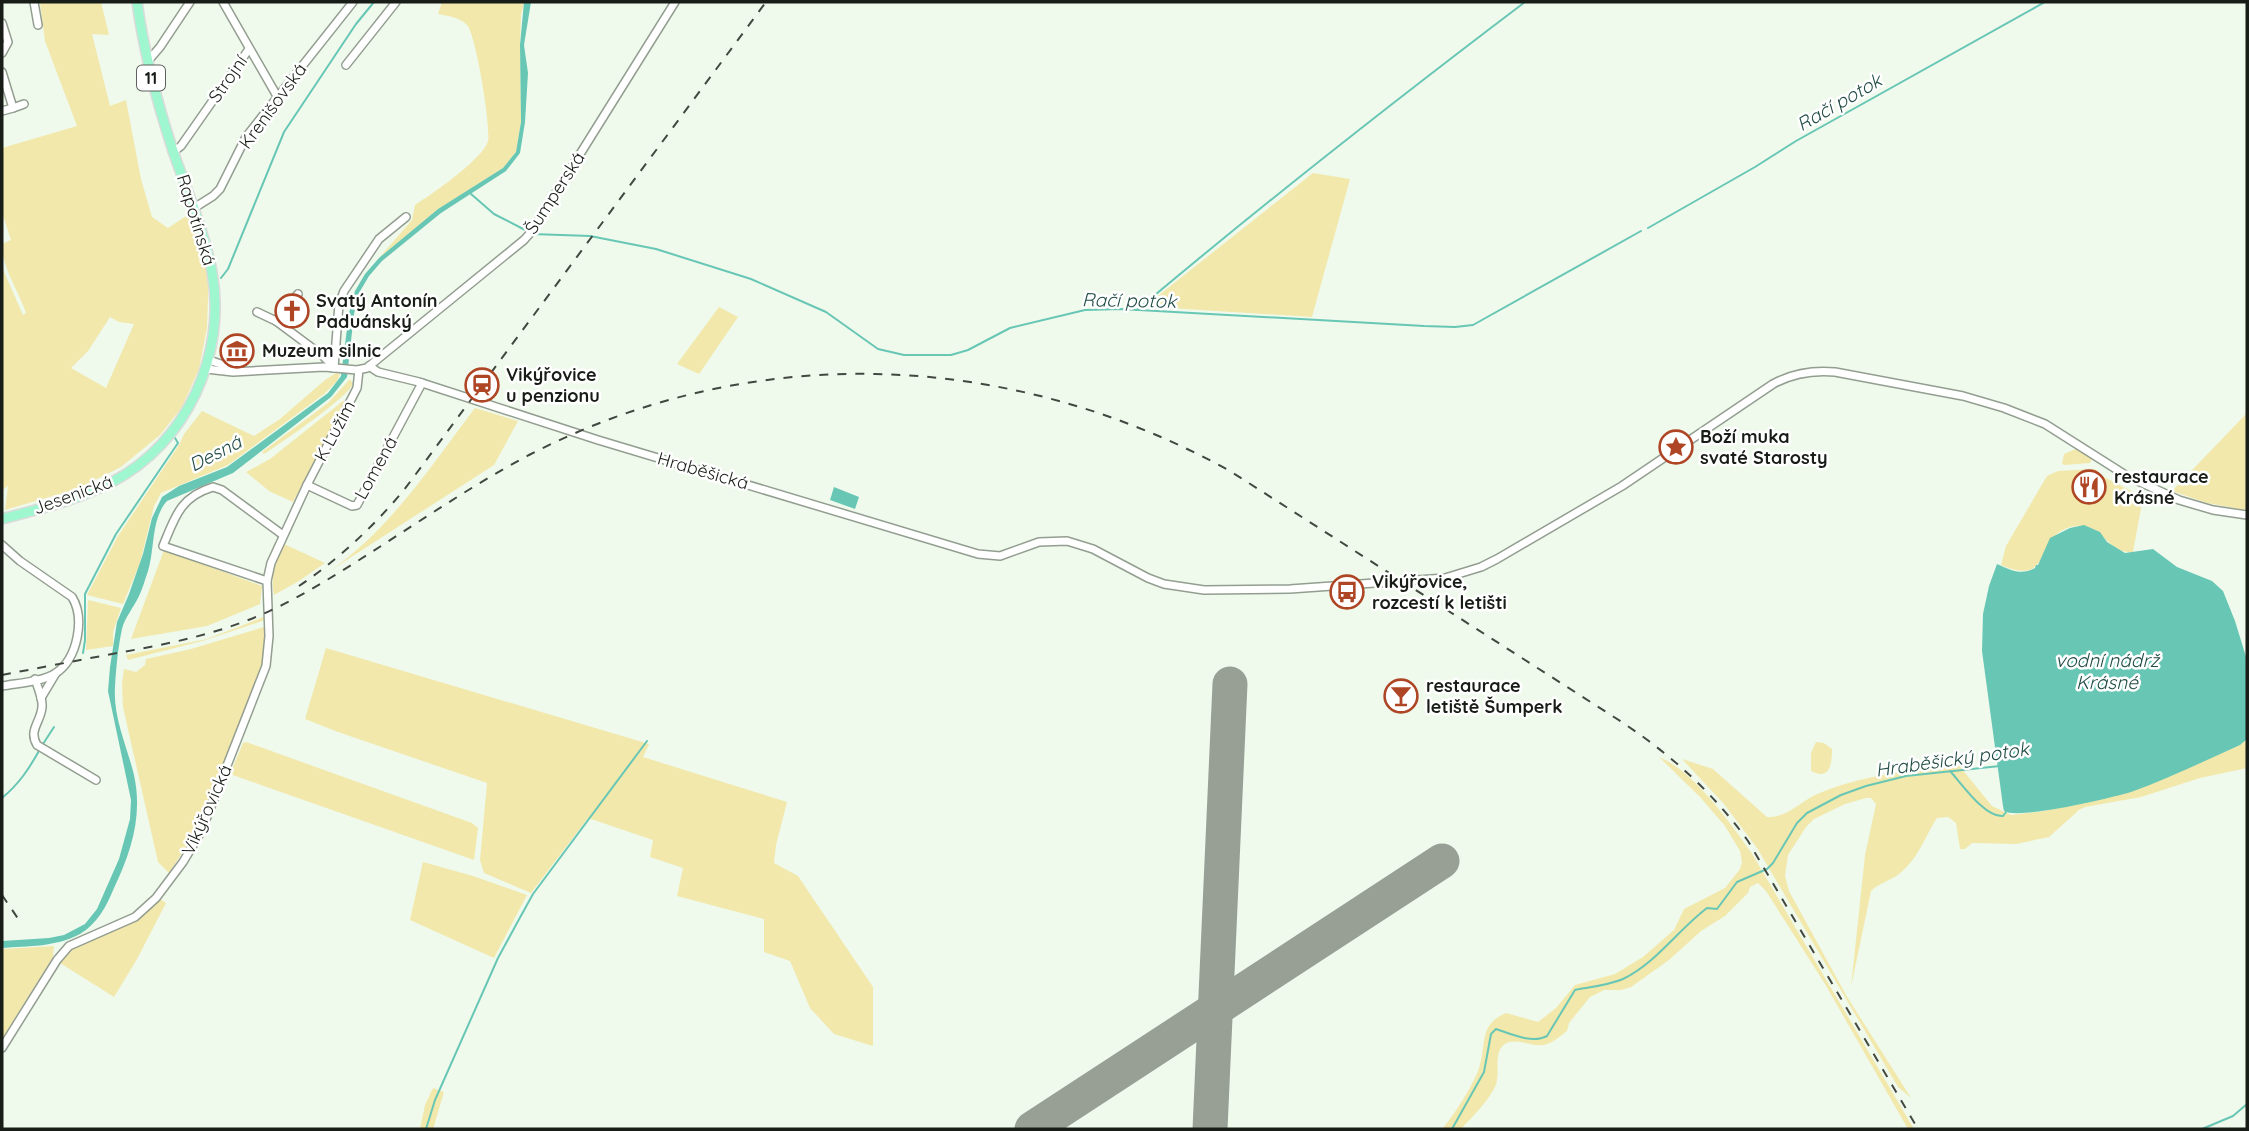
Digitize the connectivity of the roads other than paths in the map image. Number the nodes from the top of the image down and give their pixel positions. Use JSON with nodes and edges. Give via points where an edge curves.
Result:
{"nodes":[{"id":1,"x":34,"y":2,"type":"edge"},
{"id":2,"x":137,"y":2,"type":"edge"},
{"id":3,"x":190,"y":2,"type":"edge"},
{"id":4,"x":223,"y":2,"type":"edge"},
{"id":5,"x":352,"y":2,"type":"edge"},
{"id":6,"x":396,"y":2,"type":"edge"},
{"id":7,"x":675,"y":2,"type":"edge"},
{"id":8,"x":2,"y":23,"type":"edge"},
{"id":9,"x":38,"y":26,"type":"dead end"},
{"id":10,"x":250,"y":49,"type":"junction"},
{"id":11,"x":2,"y":53,"type":"edge"},
{"id":12,"x":148,"y":61,"type":"junction"},
{"id":13,"x":346,"y":65,"type":"dead end"},
{"id":14,"x":2,"y":72,"type":"edge"},
{"id":15,"x":276,"y":96,"type":"junction"},
{"id":16,"x":24,"y":104,"type":"dead end"},
{"id":17,"x":13,"y":108,"type":"junction"},
{"id":18,"x":2,"y":111,"type":"edge"},
{"id":19,"x":173,"y":152,"type":"junction"},
{"id":20,"x":194,"y":208,"type":"junction"},
{"id":21,"x":406,"y":217,"type":"dead end"},
{"id":22,"x":299,"y":294,"type":"dead end"},
{"id":23,"x":257,"y":313,"type":"dead end"},
{"id":24,"x":276,"y":321,"type":"junction"},
{"id":25,"x":207,"y":365,"type":"junction"},
{"id":26,"x":369,"y":366,"type":"junction"},
{"id":27,"x":337,"y":368,"type":"junction"},
{"id":28,"x":355,"y":370,"type":"junction"},
{"id":29,"x":422,"y":383,"type":"junction"},
{"id":30,"x":170,"y":434,"type":"joint"},
{"id":31,"x":305,"y":487,"type":"junction"},
{"id":32,"x":2247,"y":515,"type":"edge"},
{"id":33,"x":2,"y":519,"type":"edge"},
{"id":34,"x":283,"y":535,"type":"junction"},
{"id":35,"x":2,"y":545,"type":"edge"},
{"id":36,"x":267,"y":582,"type":"junction"},
{"id":37,"x":56,"y":673,"type":"junction"},
{"id":38,"x":35,"y":679,"type":"junction"},
{"id":39,"x":2,"y":686,"type":"edge"},
{"id":40,"x":41,"y":698,"type":"junction"},
{"id":41,"x":96,"y":780,"type":"dead end"},
{"id":42,"x":2,"y":1048,"type":"edge"}],
"edges":[{"from":1,"to":9,"type":"street"},
{"from":2,"to":12,"type":"main road","name":"Rapotínská","number":"11"},
{"from":3,"to":12,"type":"street"},
{"from":4,"to":10,"type":"street"},
{"from":5,"to":15,"type":"street","name":"Krenišovská"},
{"from":6,"to":13,"type":"street"},
{"from":7,"to":26,"type":"street","name":"Šumperská","via":[[531,233]]},
{"from":8,"to":11,"type":"street","via":[[8,42]]},
{"from":10,"to":15,"type":"street","name":"Strojní"},
{"from":10,"to":19,"type":"street","name":"Strojní"},
{"from":12,"to":19,"type":"main road","name":"Rapotínská","number":"11"},
{"from":14,"to":17,"type":"street"},
{"from":15,"to":20,"type":"street","name":"Krenišovská","via":[[246,138],[220,189]]},
{"from":16,"to":17,"type":"street"},
{"from":17,"to":18,"type":"street"},
{"from":19,"to":20,"type":"main road","name":"Rapotínská","number":"11"},
{"from":20,"to":25,"type":"main road","name":"Rapotínská","number":"11","via":[[214,289],[215,322]]},
{"from":21,"to":27,"type":"street","via":[[379,239],[344,291],[339,304]]},
{"from":22,"to":24,"type":"street"},
{"from":23,"to":24,"type":"street"},
{"from":24,"to":27,"type":"street"},
{"from":25,"to":27,"type":"street","via":[[220,372]]},
{"from":25,"to":30,"type":"main road","name":"Rapotínská","number":"11","via":[[187,410]]},
{"from":26,"to":28,"type":"street","name":"Šumperská"},
{"from":26,"to":29,"type":"street","name":"Hraběšická"},
{"from":27,"to":28,"type":"street"},
{"from":28,"to":31,"type":"street","name":"K Lužím","via":[[357,388]]},
{"from":29,"to":31,"type":"street","name":"Lomená","via":[[357,505]]},
{"from":29,"to":32,"type":"street","name":"Hraběšická","via":[[978,554],[1000,556],[1039,542],[1080,544],[1148,578],[1204,590],[1445,578],[1481,567],[1622,486],[1773,384],[1796,374],[1823,371],[1986,401],[2045,424],[2127,476],[2179,500]]},
{"from":30,"to":33,"type":"main road","name":"Jesenická","number":"11","via":[[141,463],[103,487]]},
{"from":31,"to":34,"type":"street","name":"Vikýřovická"},
{"from":34,"to":36,"type":"street","name":"Vikýřovická"},
{"from":34,"to":36,"type":"street","via":[[213,487],[181,506],[163,546]]},
{"from":35,"to":37,"type":"street","via":[[77,605],[73,650]]},
{"from":36,"to":42,"type":"street","name":"Vikýřovická","via":[[267,663],[194,846],[156,898],[135,917],[69,946]]},
{"from":37,"to":38,"type":"street"},
{"from":37,"to":40,"type":"street"},
{"from":38,"to":39,"type":"street"},
{"from":38,"to":40,"type":"street"},
{"from":40,"to":41,"type":"street","via":[[33,730],[37,745]]}]}
